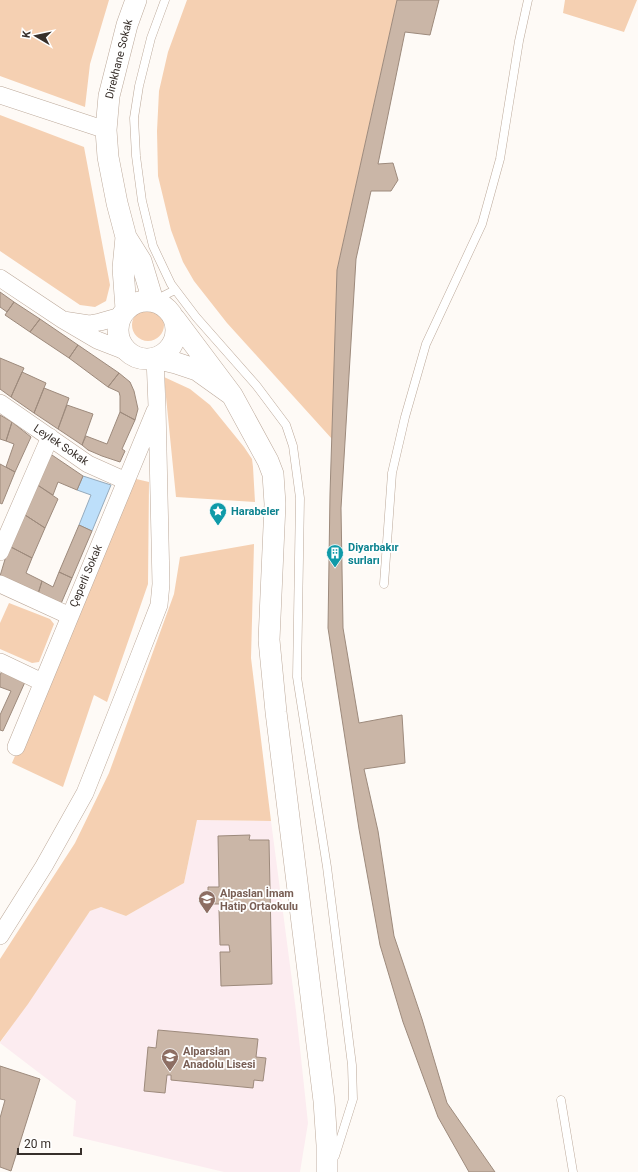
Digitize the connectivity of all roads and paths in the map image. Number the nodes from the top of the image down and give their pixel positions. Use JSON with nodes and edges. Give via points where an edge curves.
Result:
{"nodes":[{"id":1,"x":136,"y":0,"type":"edge"},
{"id":2,"x":165,"y":0,"type":"edge"},
{"id":3,"x":528,"y":0,"type":"edge"},
{"id":4,"x":0,"y":95,"type":"edge"},
{"id":5,"x":106,"y":130,"type":"junction"},
{"id":6,"x":126,"y":237,"type":"junction"},
{"id":7,"x":0,"y":278,"type":"edge"},
{"id":8,"x":175,"y":290,"type":"junction"},
{"id":9,"x":154,"y":301,"type":"junction"},
{"id":10,"x":180,"y":311,"type":"junction"},
{"id":11,"x":123,"y":313,"type":"junction"},
{"id":12,"x":63,"y":320,"type":"junction"},
{"id":13,"x":128,"y":352,"type":"junction"},
{"id":14,"x":155,"y":358,"type":"junction"},
{"id":15,"x":232,"y":395,"type":"junction"},
{"id":16,"x":0,"y":402,"type":"edge"},
{"id":17,"x":157,"y":406,"type":"junction"},
{"id":18,"x":50,"y":438,"type":"junction"},
{"id":19,"x":126,"y":481,"type":"junction"},
{"id":20,"x":0,"y":552,"type":"edge"},
{"id":21,"x":0,"y":584,"type":"edge"},
{"id":22,"x":384,"y":584,"type":"dead end"},
{"id":23,"x":70,"y":616,"type":"junction"},
{"id":24,"x":0,"y":662,"type":"edge"},
{"id":25,"x":42,"y":682,"type":"junction"},
{"id":26,"x":16,"y":747,"type":"dead end"},
{"id":27,"x":0,"y":936,"type":"edge"},
{"id":28,"x":561,"y":1100,"type":"dead end"},
{"id":29,"x":328,"y":1172,"type":"edge"},
{"id":30,"x":573,"y":1172,"type":"edge"}],
"edges":[{"from":1,"to":5,"type":"street","name":"Direkhane Sokak","via":[[109,96]]},
{"from":2,"to":8,"type":"lane","via":[[151,38],[134,118],[142,200],[153,246]]},
{"from":3,"to":22,"type":"lane","via":[[500,159],[482,224],[426,344],[405,416],[392,472]]},
{"from":4,"to":5,"type":"street"},
{"from":5,"to":6,"type":"street","name":"Direkhane Sokak","via":[[116,203]]},
{"from":6,"to":9,"type":"street","via":[[141,261]]},
{"from":6,"to":11,"type":"street"},
{"from":7,"to":12,"type":"street"},
{"from":8,"to":9,"type":"lane"},
{"from":8,"to":10,"type":"lane"},
{"from":9,"to":10,"type":"street","via":[[170,311]]},
{"from":9,"to":11,"type":"street","via":[[134,303]]},
{"from":10,"to":14,"type":"street","via":[[171,347]]},
{"from":10,"to":15,"type":"street"},
{"from":10,"to":29,"type":"lane","via":[[196,317],[256,385],[286,425],[293,446],[300,498],[297,677],[327,867],[352,1065],[353,1099]]},
{"from":11,"to":12,"type":"street","via":[[89,324]]},
{"from":11,"to":13,"type":"street","via":[[118,326],[118,336],[121,345]]},
{"from":12,"to":13,"type":"street","via":[[97,340]]},
{"from":13,"to":14,"type":"street","via":[[136,358]]},
{"from":14,"to":15,"type":"street","via":[[197,370]]},
{"from":14,"to":17,"type":"street"},
{"from":15,"to":29,"type":"street","via":[[273,474],[275,504],[269,640],[324,1101]]},
{"from":16,"to":18,"type":"street","name":"Leylek Sokak"},
{"from":17,"to":19,"type":"street","name":"Çeperli Sokak"},
{"from":17,"to":27,"type":"street","via":[[161,584],[158,605],[85,793],[44,866]]},
{"from":18,"to":19,"type":"street","name":"Leylek Sokak","via":[[88,464]]},
{"from":18,"to":20,"type":"street"},
{"from":19,"to":23,"type":"street","name":"Çeperli Sokak"},
{"from":21,"to":23,"type":"street"},
{"from":23,"to":25,"type":"street","name":"Çeperli Sokak"},
{"from":24,"to":25,"type":"street"},
{"from":25,"to":26,"type":"street","name":"Çeperli Sokak"},
{"from":28,"to":30,"type":"lane"}]}
